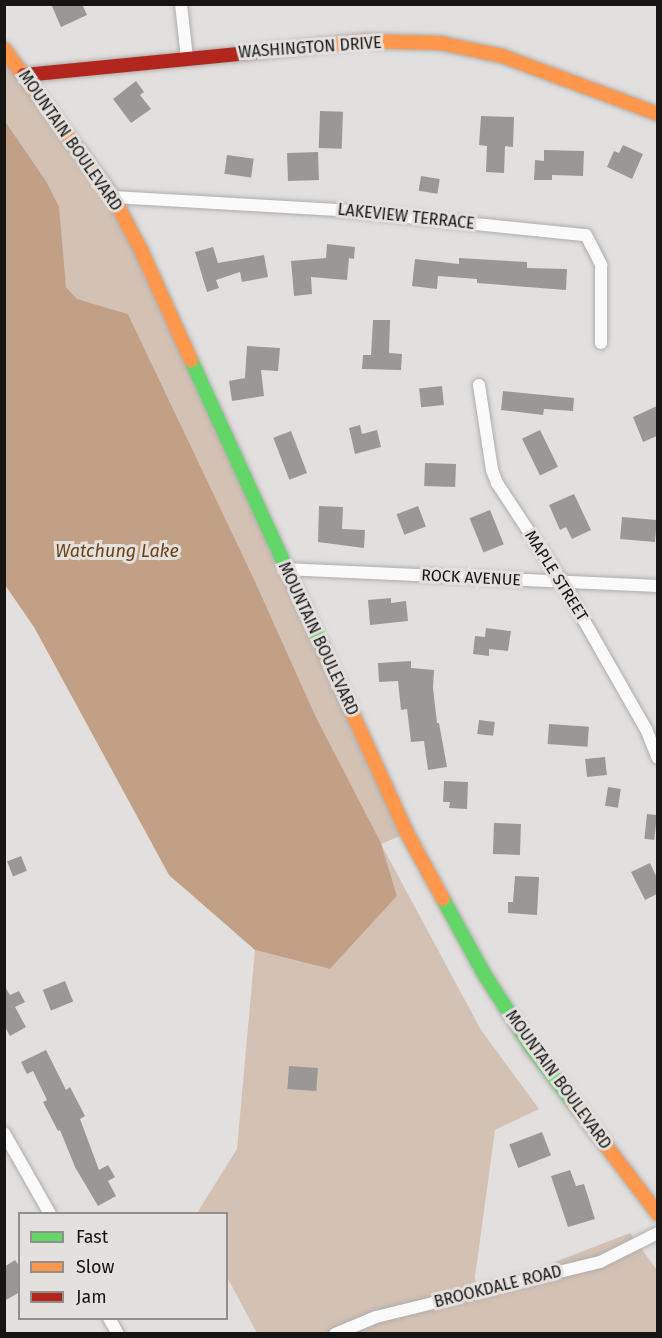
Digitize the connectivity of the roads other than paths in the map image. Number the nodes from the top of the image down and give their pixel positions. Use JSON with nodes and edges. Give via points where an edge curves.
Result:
{"nodes":[{"id":1,"x":181,"y":4,"type":"edge"},
{"id":2,"x":4,"y":49,"type":"edge"},
{"id":3,"x":187,"y":58,"type":"junction"},
{"id":4,"x":24,"y":75,"type":"junction"},
{"id":5,"x":657,"y":114,"type":"edge"},
{"id":6,"x":113,"y":197,"type":"junction"},
{"id":7,"x":601,"y":343,"type":"dead end"},
{"id":8,"x":479,"y":385,"type":"dead end"},
{"id":9,"x":285,"y":569,"type":"junction"},
{"id":10,"x":562,"y":582,"type":"junction"},
{"id":11,"x":657,"y":586,"type":"edge"},
{"id":12,"x":657,"y":758,"type":"edge"},
{"id":13,"x":4,"y":1132,"type":"edge"},
{"id":14,"x":49,"y":1212,"type":"edge"},
{"id":15,"x":657,"y":1215,"type":"edge"},
{"id":16,"x":657,"y":1233,"type":"edge"},
{"id":17,"x":111,"y":1320,"type":"edge"},
{"id":18,"x":118,"y":1334,"type":"edge"},
{"id":19,"x":335,"y":1334,"type":"edge"}],
"edges":[{"from":1,"to":3,"type":"street"},
{"from":2,"to":4,"type":"street","name":"MOUNTAIN BOULEVARD"},
{"from":3,"to":4,"type":"street","name":"WASHINGTON DRIVE"},
{"from":3,"to":5,"type":"street","name":"WASHINGTON DRIVE","via":[[365,41],[440,43],[502,56]]},
{"from":4,"to":6,"type":"street","name":"MOUNTAIN BOULEVARD"},
{"from":6,"to":7,"type":"street","name":"LAKEVIEW TERRACE","via":[[338,210],[586,234],[601,265]]},
{"from":6,"to":9,"type":"street","name":"MOUNTAIN BOULEVARD","via":[[141,250]]},
{"from":8,"to":10,"type":"street","name":"MAPLE STREET","via":[[497,483]]},
{"from":9,"to":10,"type":"street","name":"ROCK AVENUE"},
{"from":9,"to":15,"type":"street","name":"MOUNTAIN BOULEVARD","via":[[406,833],[484,974],[531,1047]]},
{"from":10,"to":11,"type":"street","name":"ROCK AVENUE"},
{"from":10,"to":12,"type":"street","name":"MAPLE STREET","via":[[646,729]]},
{"from":13,"to":14,"type":"street"},
{"from":16,"to":19,"type":"street","name":"BROOKDALE ROAD","via":[[600,1262],[375,1317]]},
{"from":17,"to":18,"type":"street"}]}
